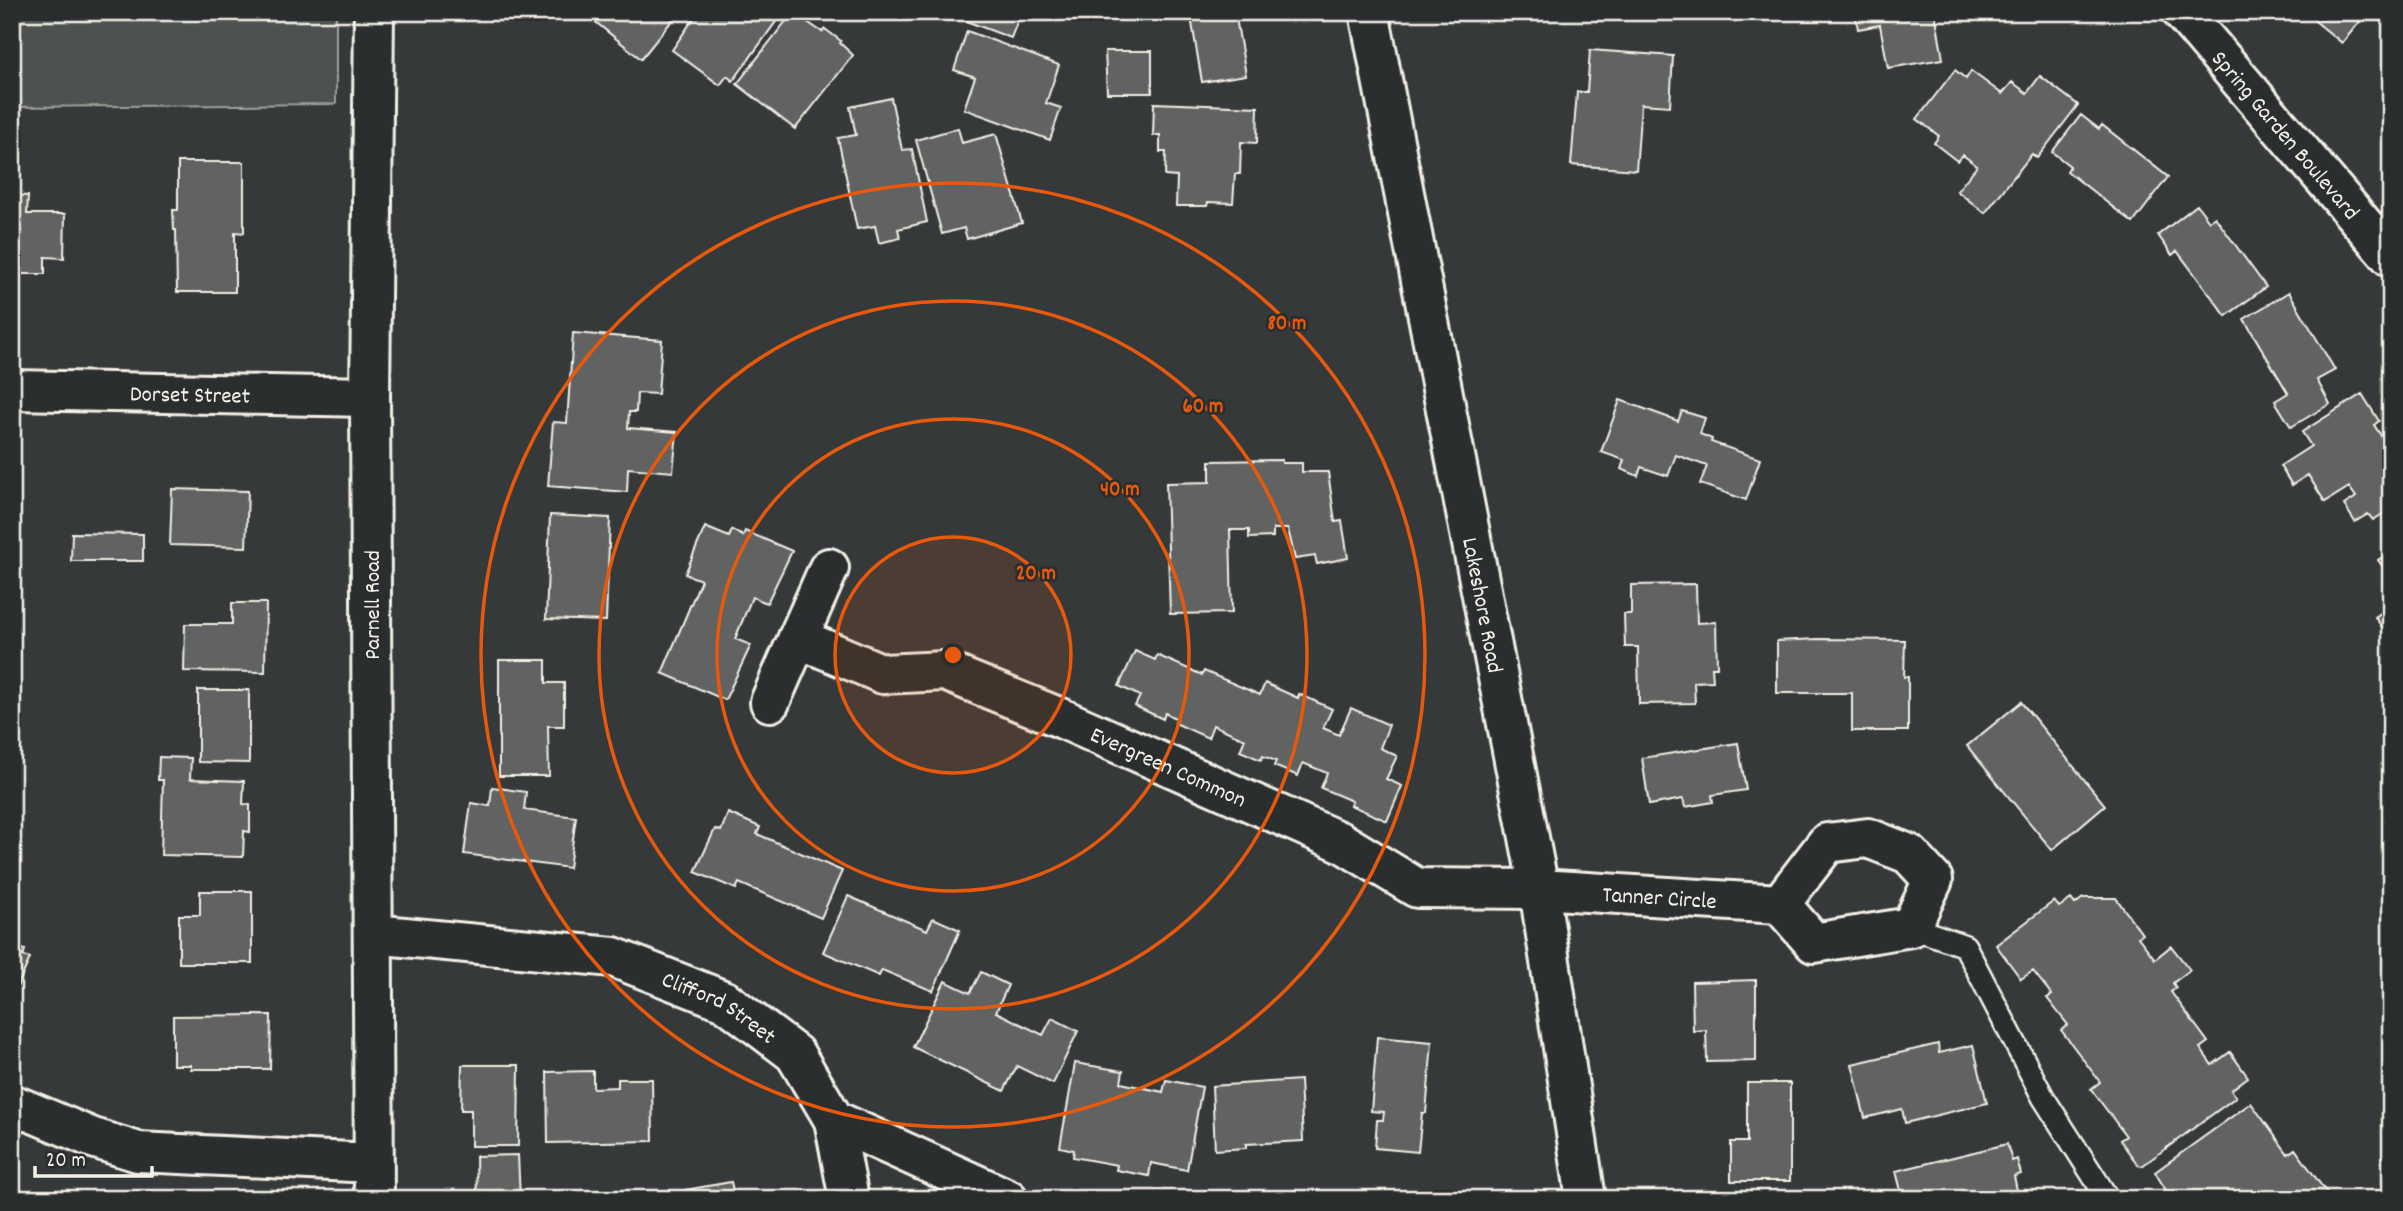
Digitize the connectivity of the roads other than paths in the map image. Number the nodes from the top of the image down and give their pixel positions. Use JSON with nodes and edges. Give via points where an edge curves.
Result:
{"nodes":[{"id":1,"x":374,"y":12,"type":"edge"},
{"id":2,"x":1369,"y":12,"type":"edge"},
{"id":3,"x":2182,"y":12,"type":"edge"},
{"id":4,"x":2390,"y":257,"type":"edge"},
{"id":5,"x":12,"y":390,"type":"edge"},
{"id":6,"x":370,"y":397,"type":"junction"},
{"id":7,"x":829,"y":568,"type":"dead end"},
{"id":8,"x":798,"y":638,"type":"junction"},
{"id":9,"x":770,"y":702,"type":"dead end"},
{"id":10,"x":1539,"y":889,"type":"junction"},
{"id":11,"x":1780,"y":904,"type":"junction"},
{"id":12,"x":1911,"y":927,"type":"junction"},
{"id":13,"x":373,"y":934,"type":"junction"},
{"id":14,"x":12,"y":1104,"type":"edge"},
{"id":15,"x":834,"y":1120,"type":"junction"},
{"id":16,"x":373,"y":1181,"type":"edge"},
{"id":17,"x":849,"y":1199,"type":"edge"},
{"id":18,"x":1008,"y":1199,"type":"edge"},
{"id":19,"x":1586,"y":1199,"type":"edge"},
{"id":20,"x":2108,"y":1199,"type":"edge"}],
"edges":[{"from":1,"to":6,"type":"street","name":"Parnell Road"},
{"from":2,"to":10,"type":"street","name":"Lakeshore Road"},
{"from":3,"to":4,"type":"street","name":"Spring Garden Boulevard"},
{"from":5,"to":6,"type":"street","name":"Dorset Street"},
{"from":6,"to":13,"type":"street","name":"Parnell Road"},
{"from":7,"to":8,"type":"street"},
{"from":8,"to":9,"type":"street"},
{"from":8,"to":10,"type":"street","name":"Evergreen Common","via":[[883,674],[945,671],[1341,842],[1417,888]]},
{"from":10,"to":11,"type":"street","name":"Tanner Circle"},
{"from":10,"to":19,"type":"street","name":"Lakeshore Road"},
{"from":11,"to":12,"type":"street","via":[[1814,943]]},
{"from":11,"to":12,"type":"street","via":[[1827,843],[1868,838],[1909,854],[1933,880]]},
{"from":12,"to":20,"type":"lane","via":[[1965,946],[2043,1097]]},
{"from":13,"to":15,"type":"street","name":"Clifford Street","via":[[613,957],[725,1001],[795,1054]]},
{"from":13,"to":16,"type":"street","name":"Parnell Road"},
{"from":14,"to":16,"type":"street","via":[[138,1152]]},
{"from":15,"to":17,"type":"street","name":"Clifford Street"},
{"from":15,"to":18,"type":"street"}]}
